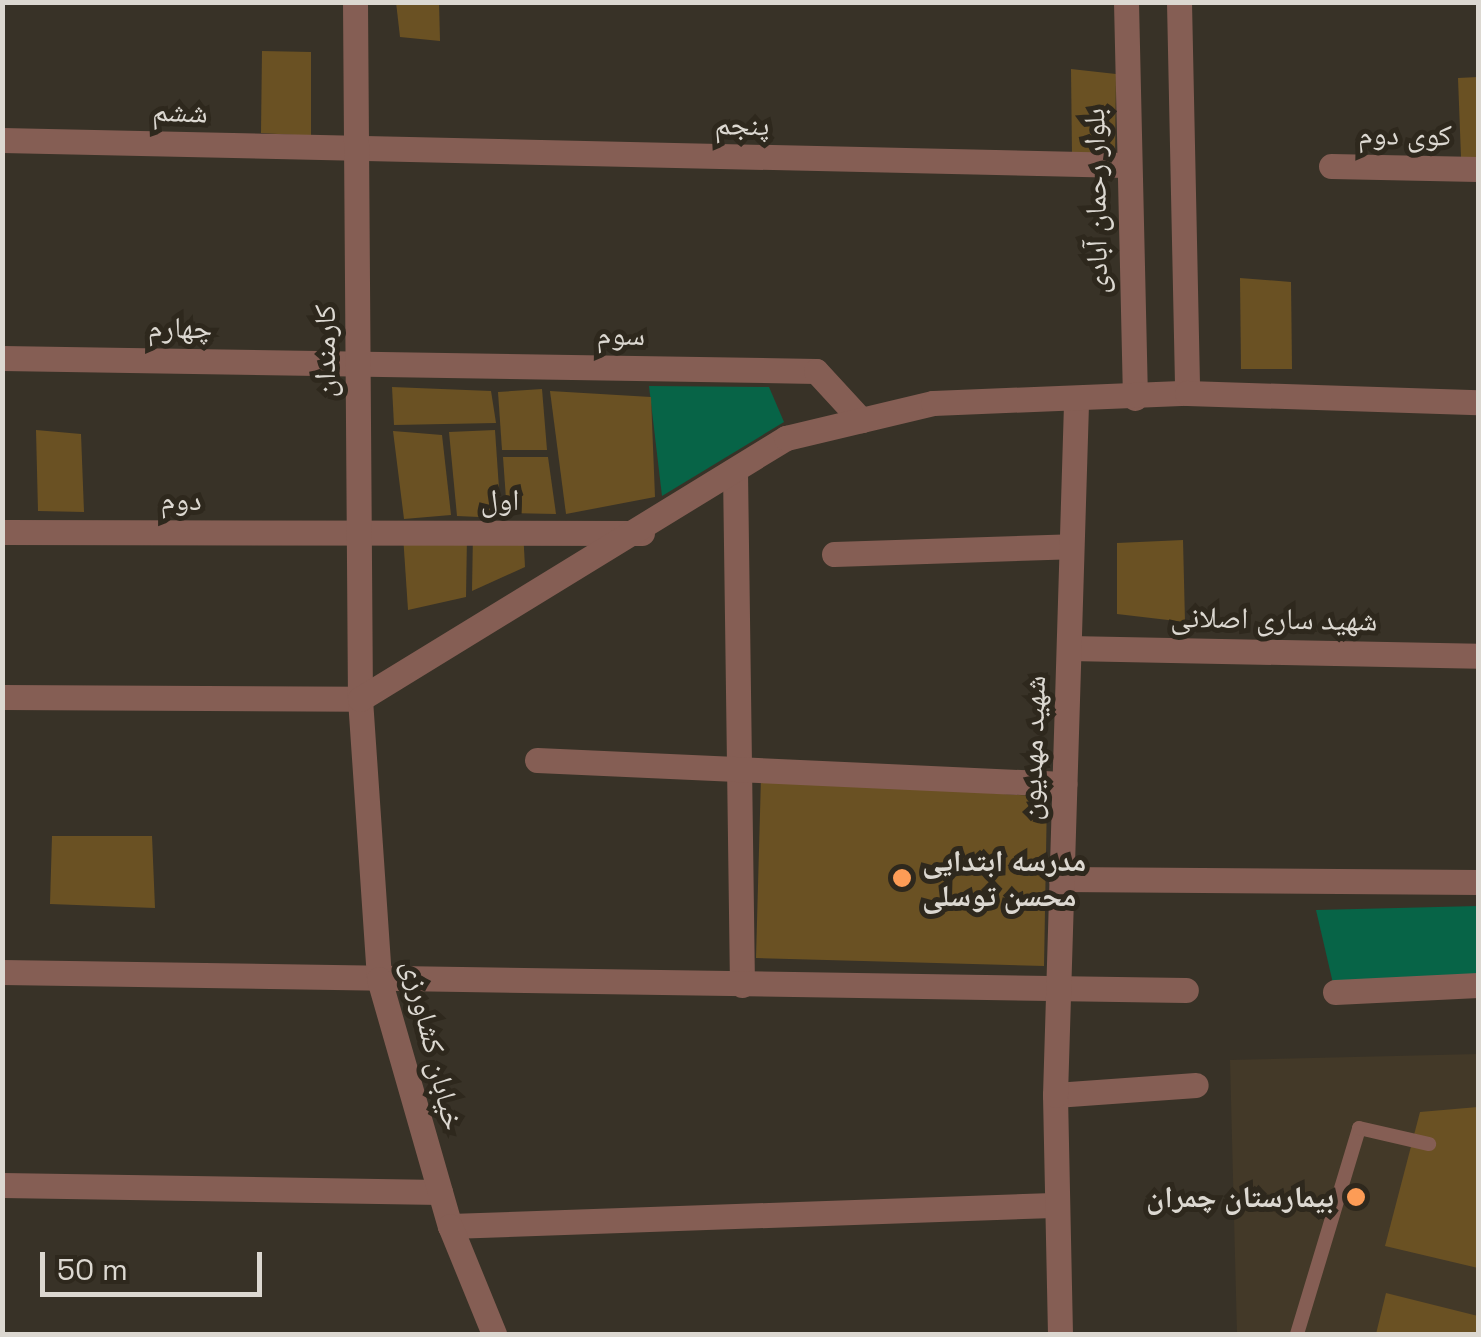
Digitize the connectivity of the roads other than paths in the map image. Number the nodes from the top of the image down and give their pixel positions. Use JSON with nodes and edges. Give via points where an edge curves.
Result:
{"nodes":[{"id":1,"x":355,"y":2,"type":"edge"},
{"id":2,"x":1126,"y":2,"type":"edge"},
{"id":3,"x":1179,"y":2,"type":"edge"},
{"id":4,"x":2,"y":140,"type":"edge"},
{"id":5,"x":356,"y":150,"type":"junction"},
{"id":6,"x":1126,"y":164,"type":"junction"},
{"id":7,"x":1331,"y":166,"type":"dead end"},
{"id":8,"x":1478,"y":169,"type":"edge"},
{"id":9,"x":2,"y":358,"type":"edge"},
{"id":10,"x":357,"y":362,"type":"junction"},
{"id":11,"x":1187,"y":393,"type":"junction"},
{"id":12,"x":1135,"y":398,"type":"junction"},
{"id":13,"x":1478,"y":402,"type":"edge"},
{"id":14,"x":1076,"y":403,"type":"junction"},
{"id":15,"x":861,"y":420,"type":"junction"},
{"id":16,"x":734,"y":471,"type":"junction"},
{"id":17,"x":2,"y":532,"type":"edge"},
{"id":18,"x":642,"y":532,"type":"junction"},
{"id":19,"x":358,"y":534,"type":"junction"},
{"id":20,"x":1071,"y":546,"type":"junction"},
{"id":21,"x":834,"y":554,"type":"dead end"},
{"id":22,"x":1068,"y":648,"type":"junction"},
{"id":23,"x":1478,"y":656,"type":"edge"},
{"id":24,"x":2,"y":697,"type":"edge"},
{"id":25,"x":360,"y":699,"type":"junction"},
{"id":26,"x":537,"y":760,"type":"dead end"},
{"id":27,"x":740,"y":764,"type":"junction"},
{"id":28,"x":1064,"y":784,"type":"junction"},
{"id":29,"x":1062,"y":879,"type":"junction"},
{"id":30,"x":1478,"y":882,"type":"edge"},
{"id":31,"x":2,"y":972,"type":"edge"},
{"id":32,"x":379,"y":979,"type":"junction"},
{"id":33,"x":742,"y":985,"type":"junction"},
{"id":34,"x":1478,"y":985,"type":"edge"},
{"id":35,"x":1058,"y":989,"type":"junction"},
{"id":36,"x":1186,"y":990,"type":"dead end"},
{"id":37,"x":1336,"y":992,"type":"dead end"},
{"id":38,"x":1196,"y":1085,"type":"dead end"},
{"id":39,"x":1055,"y":1094,"type":"junction"},
{"id":40,"x":1429,"y":1144,"type":"dead end"},
{"id":41,"x":2,"y":1186,"type":"edge"},
{"id":42,"x":440,"y":1192,"type":"junction"},
{"id":43,"x":1053,"y":1205,"type":"junction"},
{"id":44,"x":450,"y":1226,"type":"junction"},
{"id":45,"x":494,"y":1334,"type":"edge"},
{"id":46,"x":1060,"y":1334,"type":"edge"},
{"id":47,"x":1297,"y":1334,"type":"edge"}],
"edges":[{"from":1,"to":5,"type":"street","name":"کارمندان"},
{"from":2,"to":6,"type":"street","name":"بلوار رحمان آبادی"},
{"from":3,"to":11,"type":"street"},
{"from":4,"to":5,"type":"street","name":"ششم"},
{"from":5,"to":6,"type":"street","name":"پنجم"},
{"from":5,"to":10,"type":"street","name":"کارمندان"},
{"from":6,"to":12,"type":"street","name":"بلوار رحمان آبادی"},
{"from":7,"to":8,"type":"street","name":"کوی دوم"},
{"from":9,"to":10,"type":"street","name":"چهارم"},
{"from":10,"to":15,"type":"street","name":"سوم","via":[[816,371]]},
{"from":10,"to":19,"type":"street","name":"کارمندان"},
{"from":11,"to":12,"type":"street"},
{"from":11,"to":13,"type":"street"},
{"from":12,"to":14,"type":"street"},
{"from":14,"to":15,"type":"street","via":[[933,403]]},
{"from":14,"to":20,"type":"street","name":"شهید مهدیون"},
{"from":15,"to":16,"type":"street","via":[[786,438]]},
{"from":16,"to":18,"type":"street"},
{"from":16,"to":27,"type":"street"},
{"from":17,"to":19,"type":"street","name":"دوم"},
{"from":18,"to":19,"type":"street","name":"اول"},
{"from":18,"to":25,"type":"street"},
{"from":19,"to":25,"type":"street","name":"کارمندان"},
{"from":20,"to":21,"type":"street"},
{"from":20,"to":22,"type":"street","name":"شهید مهدیون"},
{"from":22,"to":23,"type":"street","name":"شهید ساری اصلانی"},
{"from":22,"to":28,"type":"street","name":"شهید مهدیون"},
{"from":24,"to":25,"type":"street"},
{"from":25,"to":32,"type":"street","name":"خیابان کشاورزی"},
{"from":26,"to":27,"type":"street"},
{"from":27,"to":28,"type":"street"},
{"from":27,"to":33,"type":"street"},
{"from":28,"to":29,"type":"street","name":"شهید مهدیون"},
{"from":29,"to":30,"type":"street"},
{"from":29,"to":35,"type":"street","name":"شهید مهدیون"},
{"from":31,"to":32,"type":"street"},
{"from":32,"to":33,"type":"street"},
{"from":32,"to":42,"type":"street","name":"خیابان کشاورزی"},
{"from":33,"to":35,"type":"street"},
{"from":34,"to":37,"type":"street"},
{"from":35,"to":36,"type":"street"},
{"from":35,"to":39,"type":"street","name":"شهید مهدیون"},
{"from":38,"to":39,"type":"street"},
{"from":39,"to":43,"type":"street","name":"شهید مهدیون"},
{"from":40,"to":47,"type":"lane","via":[[1359,1128]]},
{"from":41,"to":42,"type":"street"},
{"from":42,"to":44,"type":"street","name":"خیابان کشاورزی"},
{"from":43,"to":44,"type":"street"},
{"from":43,"to":46,"type":"street","name":"شهید مهدیون"},
{"from":44,"to":45,"type":"street","name":"خیابان کشاورزی"}]}
